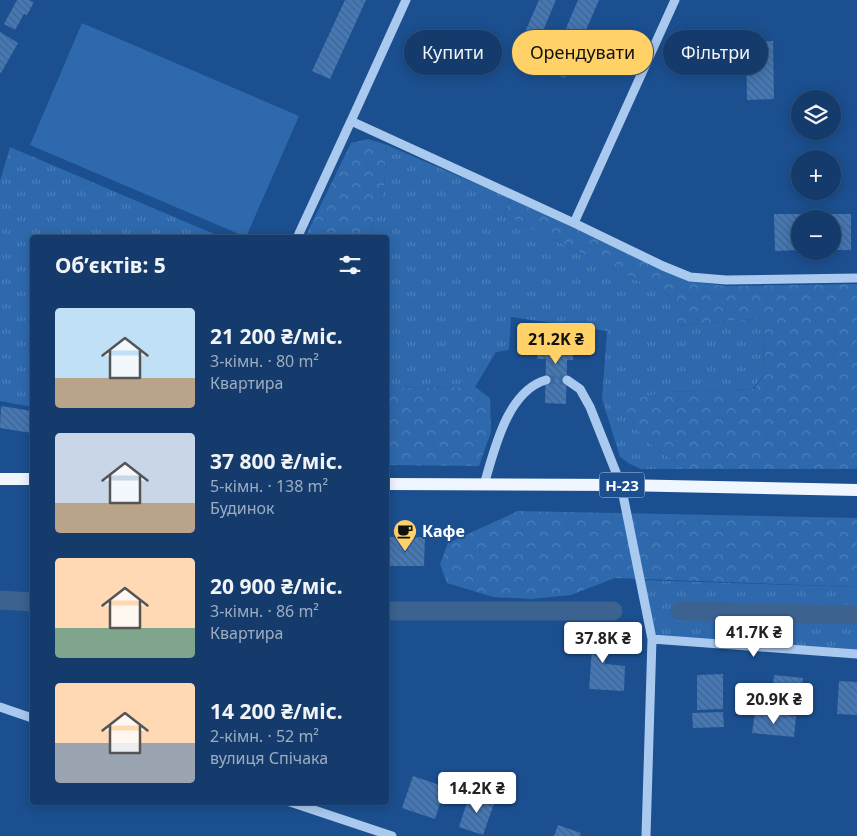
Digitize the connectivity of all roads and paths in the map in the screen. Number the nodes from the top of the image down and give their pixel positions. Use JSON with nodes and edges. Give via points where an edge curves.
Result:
{"nodes":[{"id":1,"x":406,"y":0,"type":"edge"},
{"id":2,"x":675,"y":0,"type":"edge"},
{"id":3,"x":351,"y":121,"type":"junction"},
{"id":4,"x":574,"y":223,"type":"junction"},
{"id":5,"x":298,"y":235,"type":"edge"},
{"id":6,"x":857,"y":278,"type":"edge"},
{"id":7,"x":546,"y":380,"type":"tunnel mouth"},
{"id":8,"x":567,"y":380,"type":"tunnel mouth"},
{"id":9,"x":0,"y":479,"type":"edge"},
{"id":10,"x":30,"y":479,"type":"edge"},
{"id":11,"x":389,"y":484,"type":"edge"},
{"id":12,"x":484,"y":485,"type":"junction"},
{"id":13,"x":621,"y":485,"type":"junction"},
{"id":14,"x":857,"y":490,"type":"edge"},
{"id":15,"x":652,"y":639,"type":"junction"},
{"id":16,"x":857,"y":654,"type":"edge"},
{"id":17,"x":0,"y":707,"type":"edge"},
{"id":18,"x":30,"y":717,"type":"edge"},
{"id":19,"x":299,"y":805,"type":"edge"},
{"id":20,"x":392,"y":836,"type":"edge"},
{"id":21,"x":646,"y":836,"type":"edge"}],
"edges":[{"from":1,"to":3,"type":"street"},
{"from":2,"to":4,"type":"street"},
{"from":3,"to":4,"type":"street"},
{"from":3,"to":5,"type":"street"},
{"from":4,"to":6,"type":"street","via":[[690,277],[726,280]]},
{"from":7,"to":12,"type":"street","via":[[523,393],[511,411],[495,447]]},
{"from":8,"to":13,"type":"street","via":[[580,389],[590,406]]},
{"from":9,"to":10,"type":"main road"},
{"from":11,"to":12,"type":"main road","number":"Н-23"},
{"from":12,"to":13,"type":"main road","number":"Н-23"},
{"from":13,"to":14,"type":"main road","number":"Н-23"},
{"from":13,"to":15,"type":"street"},
{"from":15,"to":16,"type":"street"},
{"from":15,"to":21,"type":"street"},
{"from":17,"to":18,"type":"street"},
{"from":19,"to":20,"type":"street"}]}
